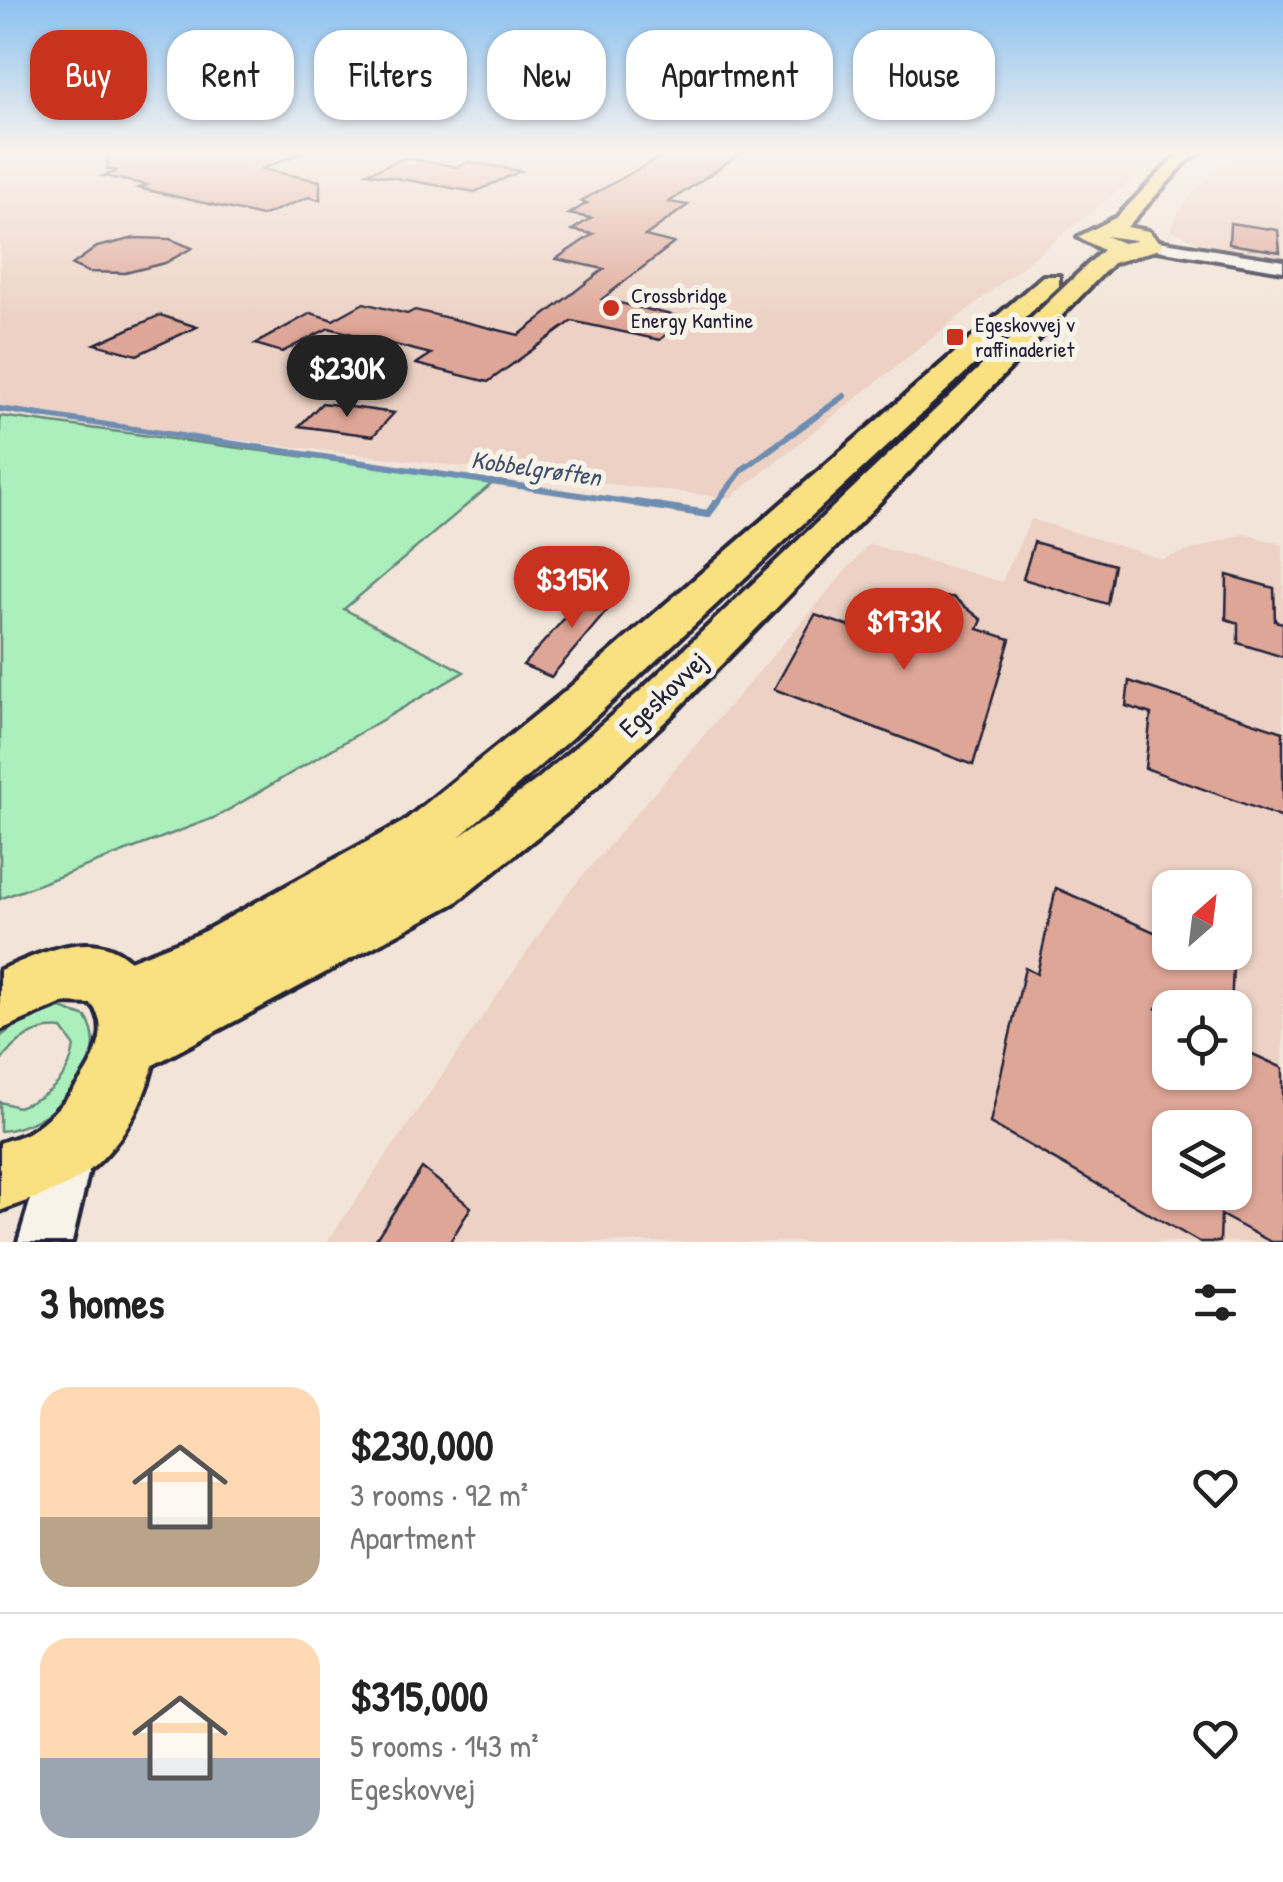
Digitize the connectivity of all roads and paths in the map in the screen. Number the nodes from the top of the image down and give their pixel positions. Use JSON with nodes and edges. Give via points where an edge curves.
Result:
{"nodes":[{"id":1,"x":1134,"y":210,"type":"edge"},
{"id":2,"x":1154,"y":210,"type":"edge"},
{"id":3,"x":1123,"y":240,"type":"junction"},
{"id":4,"x":1283,"y":266,"type":"edge"},
{"id":5,"x":0,"y":1000,"type":"edge"},
{"id":6,"x":128,"y":1018,"type":"junction"},
{"id":7,"x":72,"y":1139,"type":"junction"},
{"id":8,"x":0,"y":1177,"type":"edge"},
{"id":9,"x":46,"y":1242,"type":"edge"}],
"edges":[{"from":1,"to":3,"type":"main road","name":"Egeskovvej","via":[[1124,221]]},
{"from":2,"to":3,"type":"main road","name":"Egeskovvej"},
{"from":3,"to":4,"type":"street"},
{"from":3,"to":6,"type":"main road","name":"Egeskovvej","via":[[656,703],[555,794],[436,884]]},
{"from":5,"to":6,"type":"main road","via":[[72,972],[110,980]]},
{"from":6,"to":7,"type":"main road","via":[[112,1092]]},
{"from":7,"to":8,"type":"main road"},
{"from":7,"to":9,"type":"street"}]}
